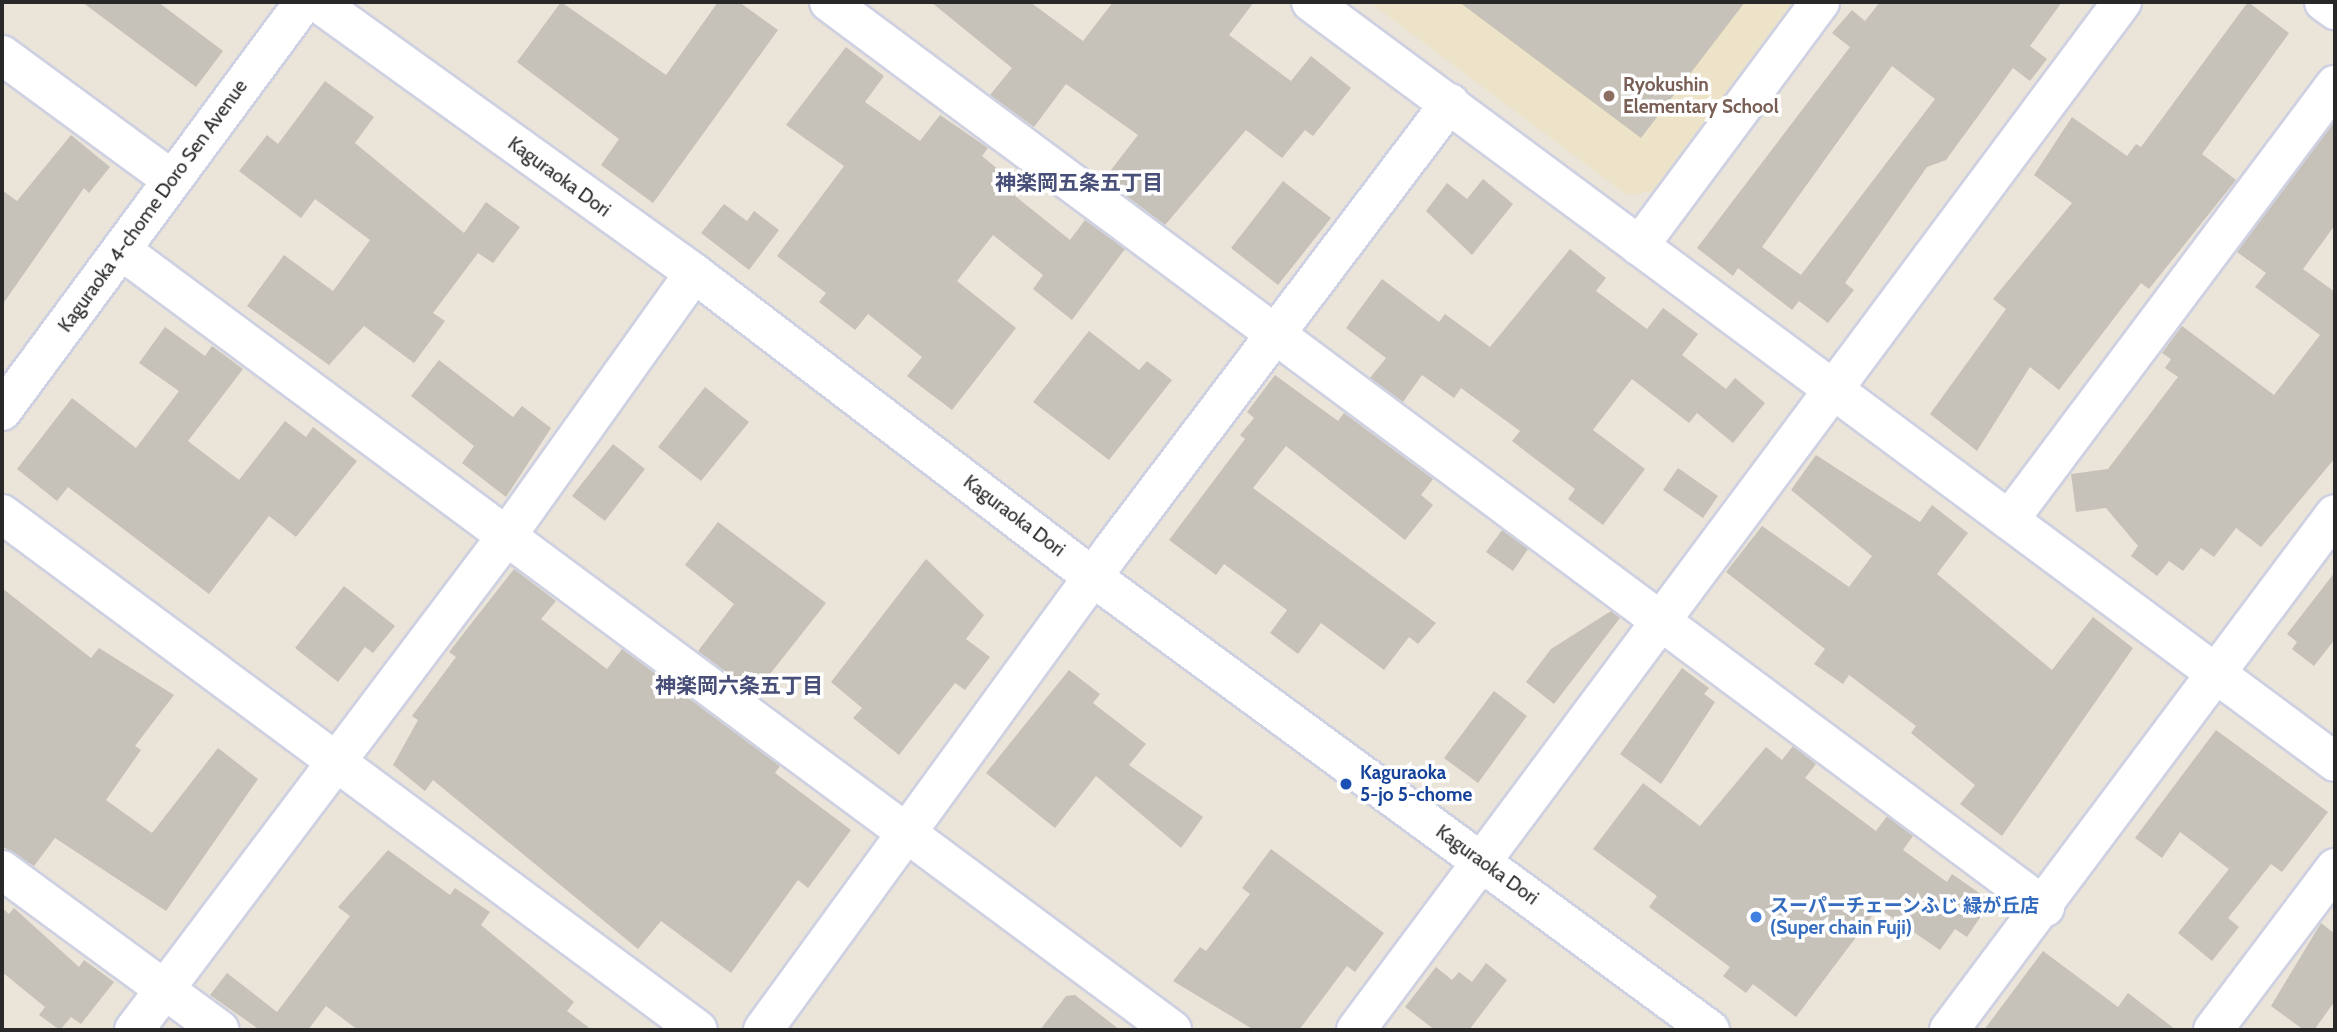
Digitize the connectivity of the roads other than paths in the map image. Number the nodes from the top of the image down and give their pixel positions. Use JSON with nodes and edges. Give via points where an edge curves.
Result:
{"nodes":[{"id":1,"x":304,"y":2,"type":"edge"},
{"id":2,"x":317,"y":2,"type":"edge"},
{"id":3,"x":829,"y":2,"type":"edge"},
{"id":4,"x":1311,"y":2,"type":"edge"},
{"id":5,"x":1820,"y":2,"type":"edge"},
{"id":6,"x":2122,"y":2,"type":"edge"},
{"id":7,"x":2324,"y":2,"type":"edge"},
{"id":8,"x":2335,"y":10,"type":"edge"},
{"id":9,"x":3,"y":60,"type":"edge"},
{"id":10,"x":2335,"y":85,"type":"edge"},
{"id":11,"x":1450,"y":103,"type":"junction"},
{"id":12,"x":172,"y":180,"type":"junction"},
{"id":13,"x":1639,"y":246,"type":"junction"},
{"id":14,"x":121,"y":250,"type":"junction"},
{"id":15,"x":694,"y":273,"type":"junction"},
{"id":16,"x":1276,"y":335,"type":"junction"},
{"id":17,"x":1834,"y":391,"type":"junction"},
{"id":18,"x":2,"y":411,"type":"edge"},
{"id":19,"x":2,"y":514,"type":"edge"},
{"id":20,"x":2335,"y":514,"type":"edge"},
{"id":21,"x":2009,"y":520,"type":"junction"},
{"id":22,"x":508,"y":534,"type":"junction"},
{"id":23,"x":1094,"y":578,"type":"junction"},
{"id":24,"x":1656,"y":620,"type":"junction"},
{"id":25,"x":2216,"y":676,"type":"junction"},
{"id":26,"x":2335,"y":762,"type":"edge"},
{"id":27,"x":338,"y":763,"type":"junction"},
{"id":28,"x":906,"y":835,"type":"junction"},
{"id":29,"x":1480,"y":859,"type":"junction"},
{"id":30,"x":2335,"y":868,"type":"edge"},
{"id":31,"x":2,"y":870,"type":"edge"},
{"id":32,"x":2045,"y":907,"type":"junction"},
{"id":33,"x":164,"y":988,"type":"junction"},
{"id":34,"x":134,"y":1030,"type":"edge"},
{"id":35,"x":220,"y":1030,"type":"edge"},
{"id":36,"x":698,"y":1030,"type":"edge"},
{"id":37,"x":764,"y":1030,"type":"edge"},
{"id":38,"x":1172,"y":1030,"type":"edge"},
{"id":39,"x":1356,"y":1030,"type":"edge"},
{"id":40,"x":1710,"y":1030,"type":"edge"},
{"id":41,"x":1949,"y":1030,"type":"edge"},
{"id":42,"x":2213,"y":1030,"type":"edge"}],
"edges":[{"from":1,"to":12,"type":"street","name":"Kaguraoka 4-chome Doro Sen Avenue"},
{"from":2,"to":15,"type":"street","name":"Kaguraoka Dori"},
{"from":3,"to":16,"type":"street"},
{"from":4,"to":11,"type":"street"},
{"from":5,"to":13,"type":"street"},
{"from":6,"to":17,"type":"street"},
{"from":7,"to":8,"type":"street"},
{"from":9,"to":12,"type":"street"},
{"from":10,"to":21,"type":"street"},
{"from":11,"to":13,"type":"street"},
{"from":11,"to":16,"type":"street"},
{"from":12,"to":14,"type":"street","name":"Kaguraoka 4-chome Doro Sen Avenue"},
{"from":13,"to":17,"type":"street"},
{"from":14,"to":18,"type":"street","name":"Kaguraoka 4-chome Doro Sen Avenue"},
{"from":14,"to":22,"type":"street"},
{"from":15,"to":22,"type":"street"},
{"from":15,"to":23,"type":"street","name":"Kaguraoka Dori"},
{"from":16,"to":23,"type":"street"},
{"from":16,"to":24,"type":"street"},
{"from":17,"to":21,"type":"street"},
{"from":17,"to":24,"type":"street"},
{"from":19,"to":27,"type":"street"},
{"from":20,"to":25,"type":"street"},
{"from":21,"to":25,"type":"street"},
{"from":22,"to":27,"type":"street"},
{"from":22,"to":28,"type":"street"},
{"from":23,"to":28,"type":"street"},
{"from":23,"to":29,"type":"street","name":"Kaguraoka Dori"},
{"from":24,"to":29,"type":"street"},
{"from":24,"to":32,"type":"street"},
{"from":25,"to":26,"type":"street"},
{"from":25,"to":32,"type":"street"},
{"from":27,"to":33,"type":"street"},
{"from":27,"to":36,"type":"street"},
{"from":28,"to":37,"type":"street"},
{"from":28,"to":38,"type":"street"},
{"from":29,"to":39,"type":"street"},
{"from":29,"to":40,"type":"street","name":"Kaguraoka Dori"},
{"from":30,"to":42,"type":"street"},
{"from":31,"to":33,"type":"street"},
{"from":32,"to":41,"type":"street"},
{"from":33,"to":34,"type":"street"},
{"from":33,"to":35,"type":"street"}]}
